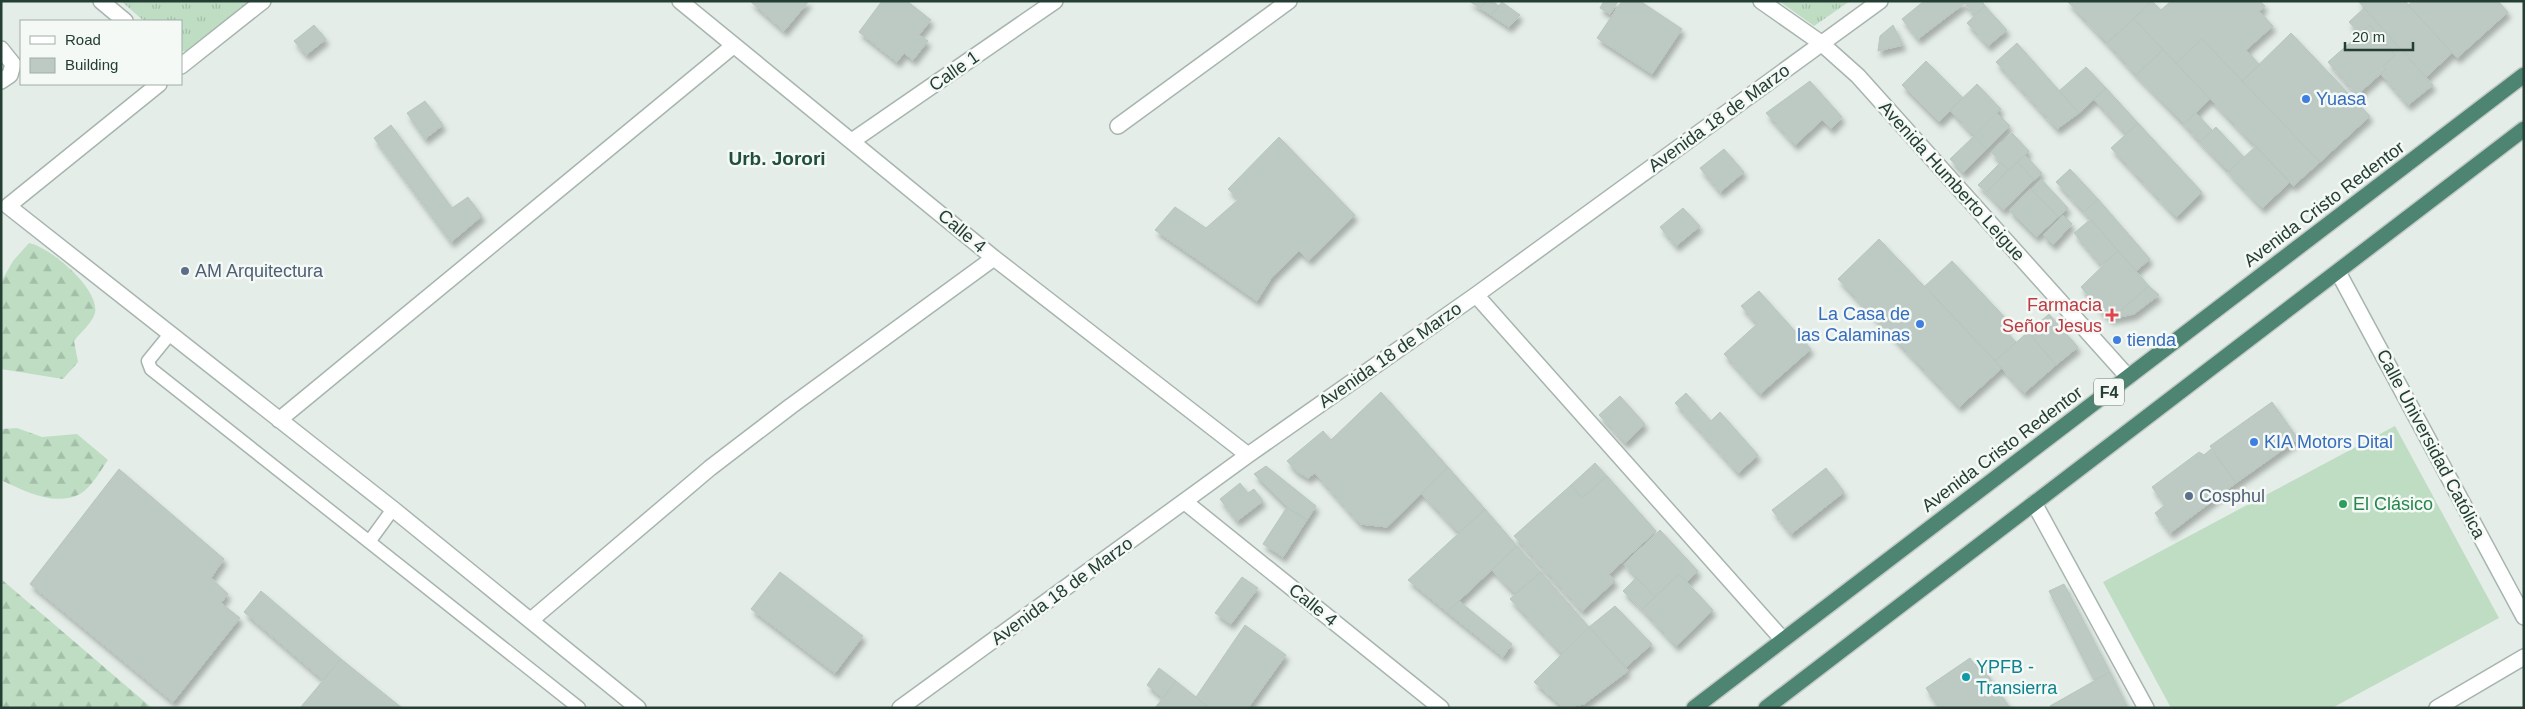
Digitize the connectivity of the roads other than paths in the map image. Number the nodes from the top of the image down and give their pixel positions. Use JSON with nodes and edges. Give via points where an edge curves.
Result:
{"nodes":[{"id":1,"x":101,"y":1,"type":"edge"},
{"id":2,"x":262,"y":1,"type":"edge"},
{"id":3,"x":680,"y":1,"type":"edge"},
{"id":4,"x":1055,"y":1,"type":"edge"},
{"id":5,"x":1289,"y":1,"type":"edge"},
{"id":6,"x":1761,"y":1,"type":"edge"},
{"id":7,"x":1880,"y":1,"type":"edge"},
{"id":8,"x":124,"y":20,"type":"edge"},
{"id":9,"x":1822,"y":43,"type":"junction"},
{"id":10,"x":733,"y":46,"type":"junction"},
{"id":11,"x":1,"y":49,"type":"edge"},
{"id":12,"x":182,"y":65,"type":"edge"},
{"id":13,"x":2524,"y":75,"type":"edge"},
{"id":14,"x":1,"y":82,"type":"edge"},
{"id":15,"x":158,"y":85,"type":"edge"},
{"id":16,"x":1118,"y":126,"type":"dead end"},
{"id":17,"x":2524,"y":129,"type":"edge"},
{"id":18,"x":852,"y":140,"type":"junction"},
{"id":19,"x":3,"y":205,"type":"edge"},
{"id":20,"x":994,"y":258,"type":"junction"},
{"id":21,"x":2338,"y":272,"type":"junction"},
{"id":22,"x":1476,"y":295,"type":"junction"},
{"id":23,"x":170,"y":334,"type":"junction"},
{"id":24,"x":2128,"y":377,"type":"junction"},
{"id":25,"x":279,"y":420,"type":"junction"},
{"id":26,"x":1248,"y":455,"type":"junction"},
{"id":27,"x":1185,"y":502,"type":"junction"},
{"id":28,"x":2034,"y":503,"type":"junction"},
{"id":29,"x":393,"y":509,"type":"junction"},
{"id":30,"x":369,"y":542,"type":"junction"},
{"id":31,"x":2524,"y":617,"type":"edge"},
{"id":32,"x":531,"y":620,"type":"junction"},
{"id":33,"x":1782,"y":640,"type":"junction"},
{"id":34,"x":2524,"y":657,"type":"edge"},
{"id":35,"x":579,"y":708,"type":"edge"},
{"id":36,"x":638,"y":708,"type":"edge"},
{"id":37,"x":900,"y":708,"type":"edge"},
{"id":38,"x":1441,"y":708,"type":"edge"},
{"id":39,"x":1694,"y":708,"type":"edge"},
{"id":40,"x":1766,"y":708,"type":"edge"},
{"id":41,"x":2146,"y":708,"type":"edge"},
{"id":42,"x":2437,"y":708,"type":"edge"}],
"edges":[{"from":1,"to":8,"type":"street"},
{"from":2,"to":12,"type":"street"},
{"from":3,"to":10,"type":"street","name":"Calle 4"},
{"from":4,"to":18,"type":"street","name":"Calle 1"},
{"from":5,"to":16,"type":"street"},
{"from":6,"to":9,"type":"street","name":"Avenida Humberto Leigue"},
{"from":7,"to":9,"type":"street","name":"Avenida 18 de Marzo"},
{"from":9,"to":22,"type":"street","name":"Avenida 18 de Marzo"},
{"from":9,"to":24,"type":"street","name":"Avenida Humberto Leigue","via":[[1858,76]]},
{"from":10,"to":18,"type":"street","name":"Calle 4"},
{"from":10,"to":25,"type":"street"},
{"from":11,"to":14,"type":"street","via":[[13,64],[10,75]]},
{"from":13,"to":24,"type":"highway","name":"Avenida Cristo Redentor","number":"F4"},
{"from":15,"to":19,"type":"street"},
{"from":17,"to":21,"type":"highway","number":"F4"},
{"from":18,"to":20,"type":"street","name":"Calle 4"},
{"from":19,"to":23,"type":"street"},
{"from":20,"to":26,"type":"street","name":"Calle 4"},
{"from":20,"to":32,"type":"street","via":[[710,468]]},
{"from":21,"to":28,"type":"highway","number":"F4"},
{"from":21,"to":31,"type":"street","name":"Calle Universidad Católica"},
{"from":22,"to":26,"type":"street","name":"Avenida 18 de Marzo"},
{"from":22,"to":33,"type":"street"},
{"from":23,"to":25,"type":"street"},
{"from":23,"to":30,"type":"lane","via":[[148,361],[151,369]]},
{"from":24,"to":33,"type":"highway","name":"Avenida Cristo Redentor","number":"F4"},
{"from":25,"to":29,"type":"street"},
{"from":26,"to":27,"type":"street","name":"Avenida 18 de Marzo"},
{"from":27,"to":37,"type":"street","name":"Avenida 18 de Marzo"},
{"from":27,"to":38,"type":"street","name":"Calle 4"},
{"from":28,"to":40,"type":"highway","number":"F4"},
{"from":28,"to":41,"type":"street"},
{"from":29,"to":30,"type":"lane"},
{"from":29,"to":32,"type":"street"},
{"from":30,"to":35,"type":"lane"},
{"from":32,"to":36,"type":"street"},
{"from":33,"to":39,"type":"highway","name":"Avenida Cristo Redentor","number":"F4"},
{"from":34,"to":42,"type":"street"}]}
